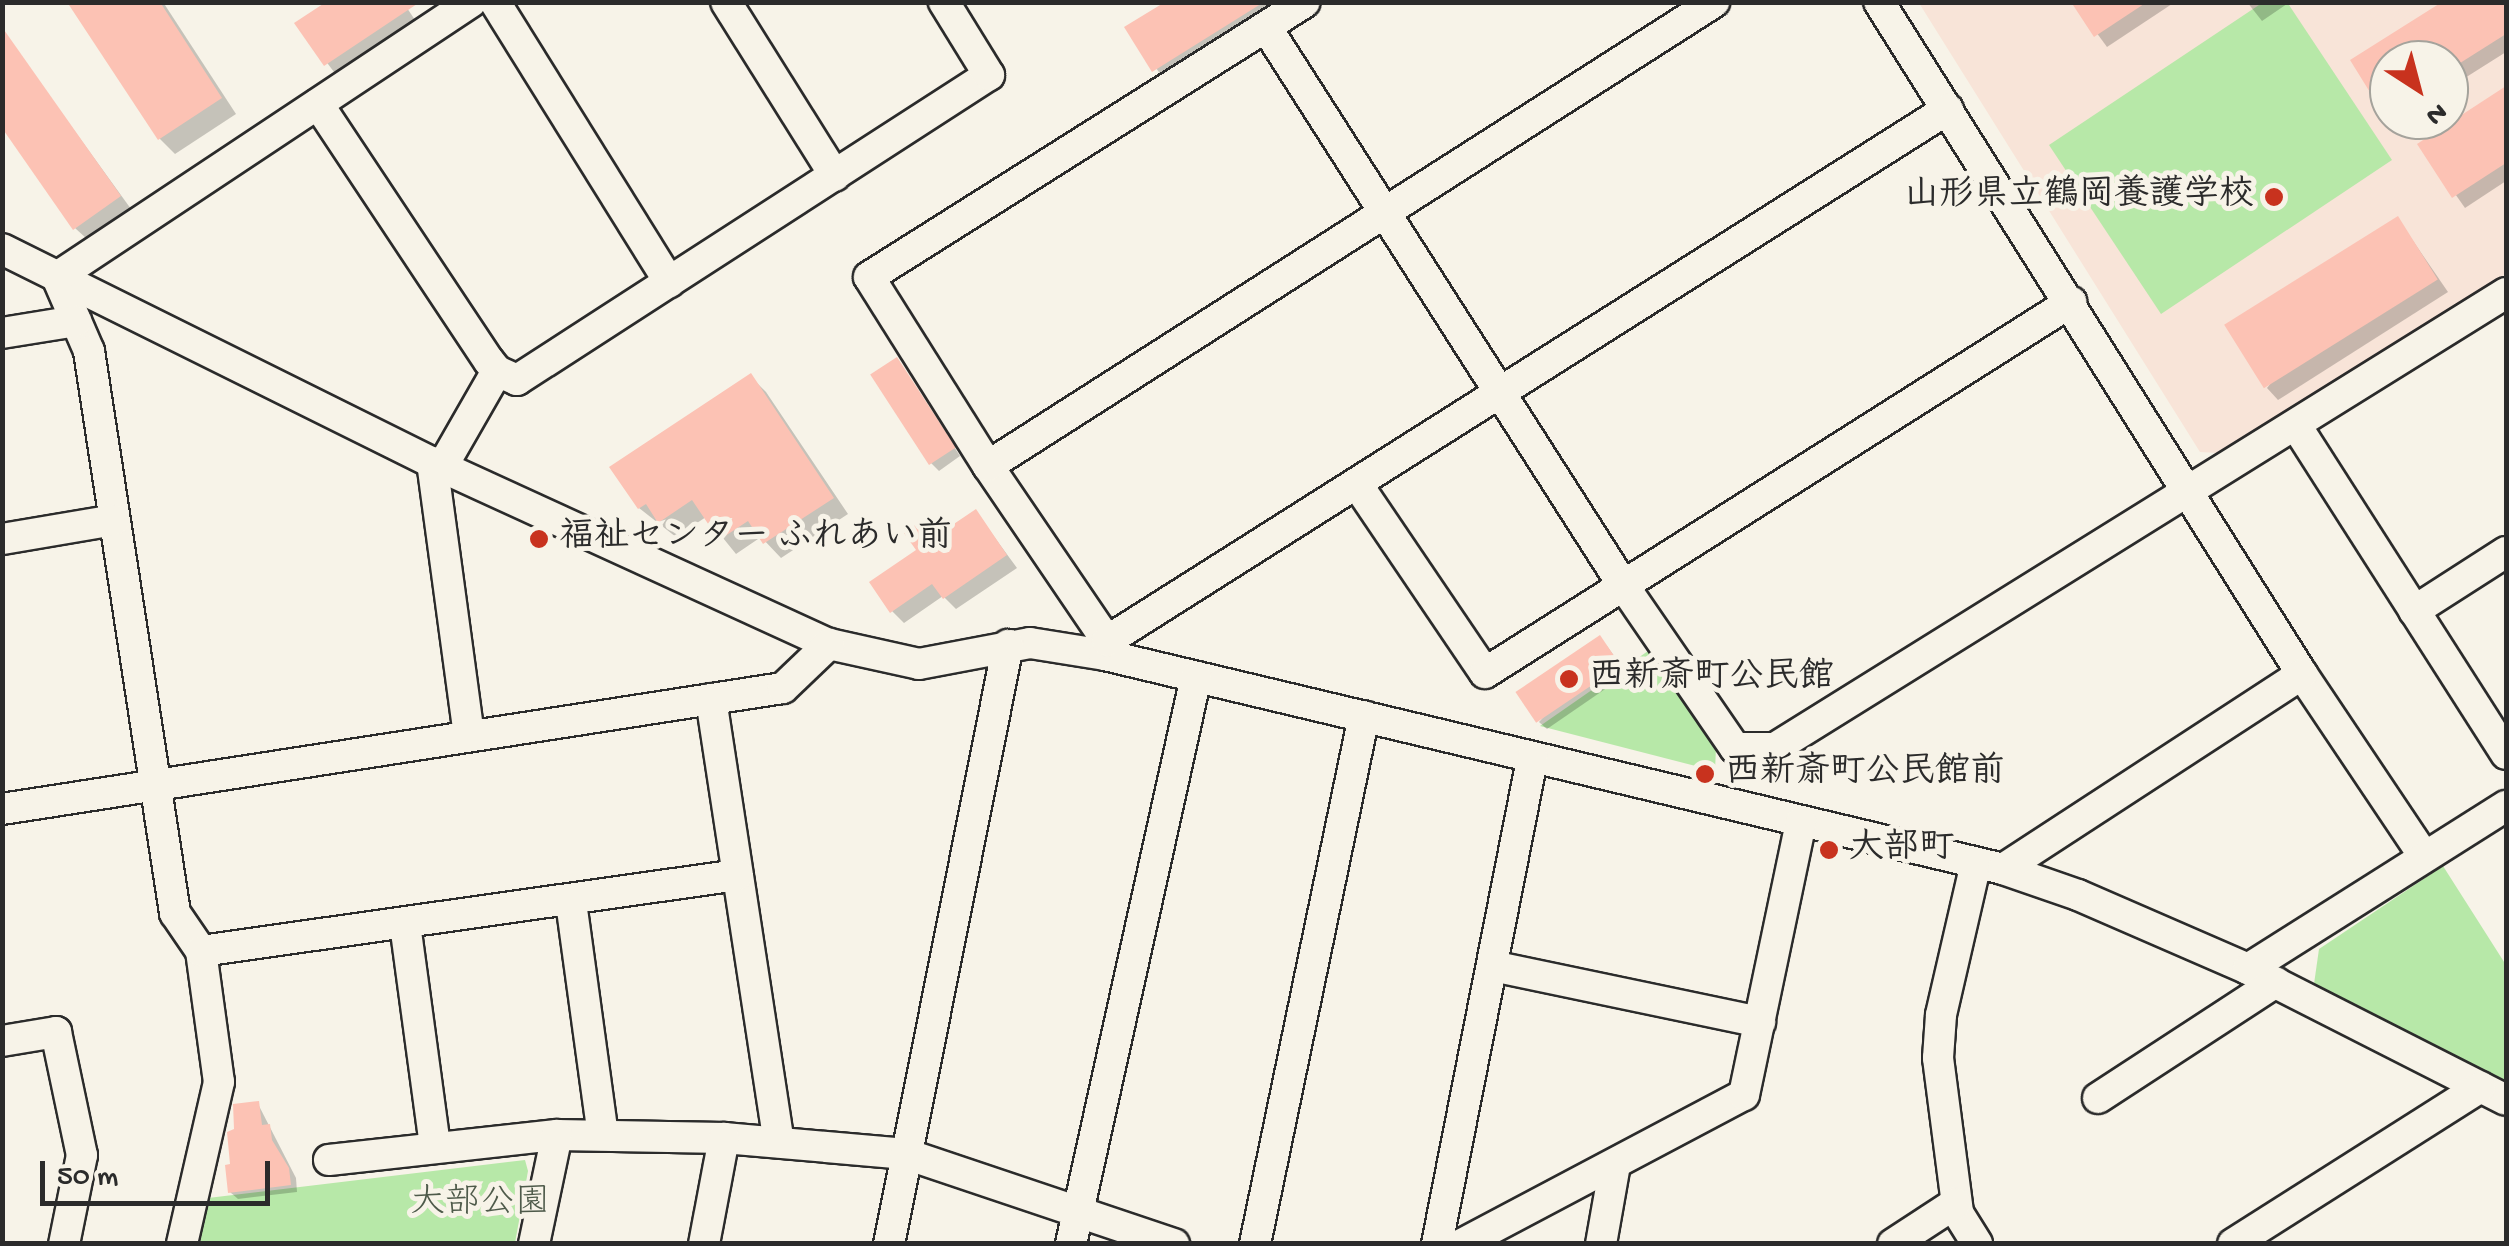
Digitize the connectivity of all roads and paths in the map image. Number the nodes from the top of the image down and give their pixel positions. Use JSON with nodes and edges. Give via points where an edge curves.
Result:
{"nodes":[{"id":1,"x":471,"y":2,"type":"edge"},
{"id":2,"x":495,"y":2,"type":"edge"},
{"id":3,"x":726,"y":2,"type":"edge"},
{"id":4,"x":944,"y":2,"type":"edge"},
{"id":5,"x":1305,"y":2,"type":"edge"},
{"id":6,"x":1714,"y":2,"type":"edge"},
{"id":7,"x":1879,"y":2,"type":"edge"},
{"id":8,"x":1266,"y":28,"type":"junction"},
{"id":9,"x":318,"y":104,"type":"junction"},
{"id":10,"x":1948,"y":109,"type":"junction"},
{"id":11,"x":835,"y":176,"type":"junction"},
{"id":12,"x":1384,"y":211,"type":"junction"},
{"id":13,"x":2,"y":248,"type":"edge"},
{"id":14,"x":57,"y":276,"type":"junction"},
{"id":15,"x":669,"y":282,"type":"junction"},
{"id":16,"x":2506,"y":293,"type":"edge"},
{"id":17,"x":2071,"y":302,"type":"junction"},
{"id":18,"x":76,"y":322,"type":"junction"},
{"id":19,"x":2,"y":333,"type":"edge"},
{"id":20,"x":497,"y":371,"type":"junction"},
{"id":21,"x":1502,"y":393,"type":"junction"},
{"id":22,"x":2297,"y":427,"type":"junction"},
{"id":23,"x":437,"y":464,"type":"junction"},
{"id":24,"x":988,"y":466,"type":"junction"},
{"id":25,"x":1357,"y":484,"type":"junction"},
{"id":26,"x":2190,"y":490,"type":"junction"},
{"id":27,"x":114,"y":520,"type":"junction"},
{"id":28,"x":2,"y":539,"type":"edge"},
{"id":29,"x":2506,"y":552,"type":"edge"},
{"id":30,"x":1623,"y":585,"type":"junction"},
{"id":31,"x":2414,"y":611,"type":"junction"},
{"id":32,"x":829,"y":644,"type":"junction"},
{"id":33,"x":1008,"y":644,"type":"junction"},
{"id":34,"x":1106,"y":648,"type":"junction"},
{"id":35,"x":2302,"y":674,"type":"junction"},
{"id":36,"x":1196,"y":677,"type":"junction"},
{"id":37,"x":711,"y":699,"type":"junction"},
{"id":38,"x":1364,"y":716,"type":"junction"},
{"id":39,"x":469,"y":736,"type":"junction"},
{"id":40,"x":2506,"y":754,"type":"edge"},
{"id":41,"x":1532,"y":758,"type":"junction"},
{"id":42,"x":155,"y":784,"type":"junction"},
{"id":43,"x":2506,"y":806,"type":"edge"},
{"id":44,"x":2,"y":809,"type":"edge"},
{"id":45,"x":1801,"y":822,"type":"junction"},
{"id":46,"x":2424,"y":856,"type":"junction"},
{"id":47,"x":1989,"y":866,"type":"junction"},
{"id":48,"x":738,"y":875,"type":"junction"},
{"id":49,"x":571,"y":902,"type":"junction"},
{"id":50,"x":405,"y":924,"type":"junction"},
{"id":51,"x":202,"y":952,"type":"junction"},
{"id":52,"x":1492,"y":966,"type":"junction"},
{"id":53,"x":2262,"y":976,"type":"junction"},
{"id":54,"x":1760,"y":1022,"type":"junction"},
{"id":55,"x":2,"y":1041,"type":"edge"},
{"id":56,"x":2493,"y":1093,"type":"edge"},
{"id":57,"x":2098,"y":1098,"type":"dead end"},
{"id":58,"x":557,"y":1135,"type":"junction"},
{"id":59,"x":603,"y":1136,"type":"junction"},
{"id":60,"x":724,"y":1138,"type":"junction"},
{"id":61,"x":779,"y":1142,"type":"junction"},
{"id":62,"x":435,"y":1147,"type":"junction"},
{"id":63,"x":906,"y":1154,"type":"junction"},
{"id":64,"x":329,"y":1160,"type":"dead end"},
{"id":65,"x":1615,"y":1165,"type":"junction"},
{"id":66,"x":1956,"y":1203,"type":"junction"},
{"id":67,"x":1078,"y":1211,"type":"junction"},
{"id":68,"x":64,"y":1244,"type":"edge"},
{"id":69,"x":182,"y":1244,"type":"edge"},
{"id":70,"x":534,"y":1244,"type":"edge"},
{"id":71,"x":704,"y":1244,"type":"edge"},
{"id":72,"x":889,"y":1244,"type":"edge"},
{"id":73,"x":1071,"y":1244,"type":"edge"},
{"id":74,"x":1174,"y":1244,"type":"edge"},
{"id":75,"x":1255,"y":1244,"type":"edge"},
{"id":76,"x":1437,"y":1244,"type":"edge"},
{"id":77,"x":1462,"y":1244,"type":"edge"},
{"id":78,"x":1601,"y":1244,"type":"edge"},
{"id":79,"x":1892,"y":1244,"type":"edge"},
{"id":80,"x":1978,"y":1244,"type":"edge"},
{"id":81,"x":2234,"y":1244,"type":"edge"}],
"edges":[{"from":1,"to":9,"type":"street"},
{"from":2,"to":15,"type":"street"},
{"from":3,"to":11,"type":"street"},
{"from":4,"to":11,"type":"street","via":[[989,75]]},
{"from":5,"to":8,"type":"street"},
{"from":6,"to":12,"type":"street"},
{"from":7,"to":10,"type":"street"},
{"from":8,"to":12,"type":"street"},
{"from":8,"to":24,"type":"street","via":[[869,277]]},
{"from":9,"to":14,"type":"street"},
{"from":9,"to":20,"type":"street"},
{"from":10,"to":17,"type":"street"},
{"from":10,"to":21,"type":"street"},
{"from":11,"to":15,"type":"street"},
{"from":12,"to":21,"type":"street"},
{"from":12,"to":24,"type":"street"},
{"from":13,"to":14,"type":"street"},
{"from":14,"to":18,"type":"street"},
{"from":14,"to":23,"type":"street"},
{"from":15,"to":20,"type":"street","via":[[517,380]]},
{"from":16,"to":22,"type":"street"},
{"from":17,"to":26,"type":"street"},
{"from":17,"to":30,"type":"street"},
{"from":18,"to":19,"type":"street"},
{"from":18,"to":27,"type":"street","via":[[88,351]]},
{"from":20,"to":23,"type":"street"},
{"from":21,"to":25,"type":"street"},
{"from":21,"to":30,"type":"street"},
{"from":22,"to":26,"type":"street"},
{"from":22,"to":31,"type":"street"},
{"from":23,"to":32,"type":"street"},
{"from":23,"to":39,"type":"street"},
{"from":24,"to":34,"type":"street"},
{"from":25,"to":30,"type":"street","via":[[1485,673]]},
{"from":25,"to":34,"type":"street"},
{"from":26,"to":30,"type":"street","via":[[1776,748],[1736,748]]},
{"from":26,"to":35,"type":"street"},
{"from":27,"to":28,"type":"street"},
{"from":27,"to":42,"type":"street"},
{"from":29,"to":31,"type":"street"},
{"from":31,"to":40,"type":"street"},
{"from":32,"to":33,"type":"street","via":[[918,664]]},
{"from":32,"to":37,"type":"street","via":[[783,688]]},
{"from":33,"to":34,"type":"street"},
{"from":33,"to":63,"type":"street"},
{"from":34,"to":36,"type":"street"},
{"from":35,"to":46,"type":"street"},
{"from":35,"to":47,"type":"street"},
{"from":36,"to":38,"type":"street"},
{"from":36,"to":67,"type":"street"},
{"from":37,"to":39,"type":"street"},
{"from":37,"to":48,"type":"street"},
{"from":38,"to":41,"type":"street"},
{"from":38,"to":75,"type":"street"},
{"from":39,"to":42,"type":"street"},
{"from":41,"to":45,"type":"street"},
{"from":41,"to":52,"type":"street"},
{"from":42,"to":44,"type":"street"},
{"from":42,"to":51,"type":"street","via":[[175,912]]},
{"from":43,"to":46,"type":"street"},
{"from":45,"to":47,"type":"street"},
{"from":45,"to":54,"type":"street"},
{"from":46,"to":53,"type":"street"},
{"from":47,"to":53,"type":"street","via":[[2092,901]]},
{"from":47,"to":66,"type":"street","via":[[1941,1015],[1938,1058]]},
{"from":48,"to":49,"type":"street"},
{"from":48,"to":61,"type":"street"},
{"from":49,"to":50,"type":"street"},
{"from":49,"to":59,"type":"street"},
{"from":50,"to":51,"type":"street"},
{"from":50,"to":62,"type":"street"},
{"from":51,"to":69,"type":"street","via":[[220,1082]]},
{"from":52,"to":54,"type":"street"},
{"from":52,"to":76,"type":"street"},
{"from":53,"to":56,"type":"street"},
{"from":53,"to":57,"type":"street"},
{"from":54,"to":65,"type":"street","via":[[1744,1094]]},
{"from":55,"to":68,"type":"street","via":[[56,1032],[82,1155]]},
{"from":56,"to":81,"type":"street"},
{"from":58,"to":59,"type":"street"},
{"from":58,"to":62,"type":"street"},
{"from":58,"to":70,"type":"street"},
{"from":59,"to":60,"type":"street"},
{"from":60,"to":61,"type":"street"},
{"from":60,"to":71,"type":"street"},
{"from":61,"to":63,"type":"street"},
{"from":62,"to":64,"type":"street"},
{"from":63,"to":67,"type":"street"},
{"from":63,"to":72,"type":"street"},
{"from":65,"to":77,"type":"street"},
{"from":65,"to":78,"type":"street"},
{"from":66,"to":79,"type":"street"},
{"from":66,"to":80,"type":"street"},
{"from":67,"to":73,"type":"street"},
{"from":67,"to":74,"type":"street"}]}
